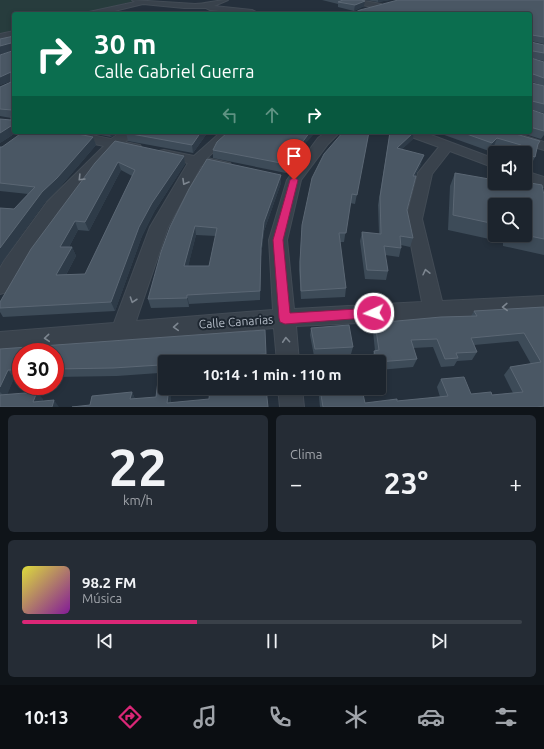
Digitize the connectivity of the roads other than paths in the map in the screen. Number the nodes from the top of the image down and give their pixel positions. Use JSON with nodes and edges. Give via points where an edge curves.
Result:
{"nodes":[{"id":1,"x":350,"y":0,"type":"edge"},
{"id":2,"x":140,"y":1,"type":"edge"},
{"id":3,"x":226,"y":2,"type":"edge"},
{"id":4,"x":212,"y":6,"type":"junction"},
{"id":5,"x":99,"y":12,"type":"edge"},
{"id":6,"x":249,"y":12,"type":"edge"},
{"id":7,"x":252,"y":12,"type":"edge"},
{"id":8,"x":360,"y":12,"type":"edge"},
{"id":9,"x":12,"y":34,"type":"edge"},
{"id":10,"x":0,"y":37,"type":"edge"},
{"id":11,"x":67,"y":134,"type":"edge"},
{"id":12,"x":127,"y":134,"type":"edge"},
{"id":13,"x":227,"y":134,"type":"edge"},
{"id":14,"x":332,"y":134,"type":"edge"},
{"id":15,"x":416,"y":134,"type":"edge"},
{"id":16,"x":506,"y":134,"type":"edge"},
{"id":17,"x":114,"y":144,"type":"junction"},
{"id":18,"x":447,"y":146,"type":"junction"},
{"id":19,"x":544,"y":146,"type":"edge"},
{"id":20,"x":198,"y":160,"type":"junction"},
{"id":21,"x":488,"y":161,"type":"edge"},
{"id":22,"x":234,"y":168,"type":"edge"},
{"id":23,"x":532,"y":178,"type":"edge"},
{"id":24,"x":544,"y":182,"type":"edge"},
{"id":25,"x":0,"y":286,"type":"edge"},
{"id":26,"x":544,"y":305,"type":"edge"},
{"id":27,"x":434,"y":310,"type":"junction"},
{"id":28,"x":285,"y":318,"type":"junction"},
{"id":29,"x":122,"y":331,"type":"junction"},
{"id":30,"x":0,"y":342,"type":"edge"},
{"id":31,"x":288,"y":355,"type":"edge"},
{"id":32,"x":291,"y":395,"type":"edge"},
{"id":33,"x":292,"y":407,"type":"edge"}],
"edges":[{"from":1,"to":8,"type":"street","via":[[379,8]]},
{"from":2,"to":4,"type":"street"},
{"from":2,"to":5,"type":"street"},
{"from":3,"to":4,"type":"street"},
{"from":3,"to":7,"type":"street"},
{"from":4,"to":6,"type":"street"},
{"from":9,"to":10,"type":"street"},
{"from":11,"to":17,"type":"street"},
{"from":12,"to":17,"type":"street"},
{"from":13,"to":20,"type":"street"},
{"from":14,"to":28,"type":"street","via":[[286,178],[278,240]]},
{"from":15,"to":18,"type":"street"},
{"from":16,"to":19,"type":"street"},
{"from":17,"to":20,"type":"street"},
{"from":17,"to":25,"type":"street","one_way":true,"via":[[53,206]]},
{"from":18,"to":21,"type":"street"},
{"from":27,"to":18,"type":"street","one_way":true,"via":[[414,219],[425,173]]},
{"from":20,"to":22,"type":"street"},
{"from":20,"to":29,"type":"street","one_way":true,"via":[[159,227]]},
{"from":23,"to":24,"type":"street"},
{"from":26,"to":27,"type":"street","name":"Calle Canarias","one_way":true},
{"from":27,"to":28,"type":"street","name":"Calle Canarias"},
{"from":28,"to":29,"type":"street","name":"Calle Canarias","one_way":true},
{"from":31,"to":28,"type":"street","one_way":true},
{"from":29,"to":30,"type":"street","name":"Calle Canarias","one_way":true},
{"from":32,"to":33,"type":"street"}]}
